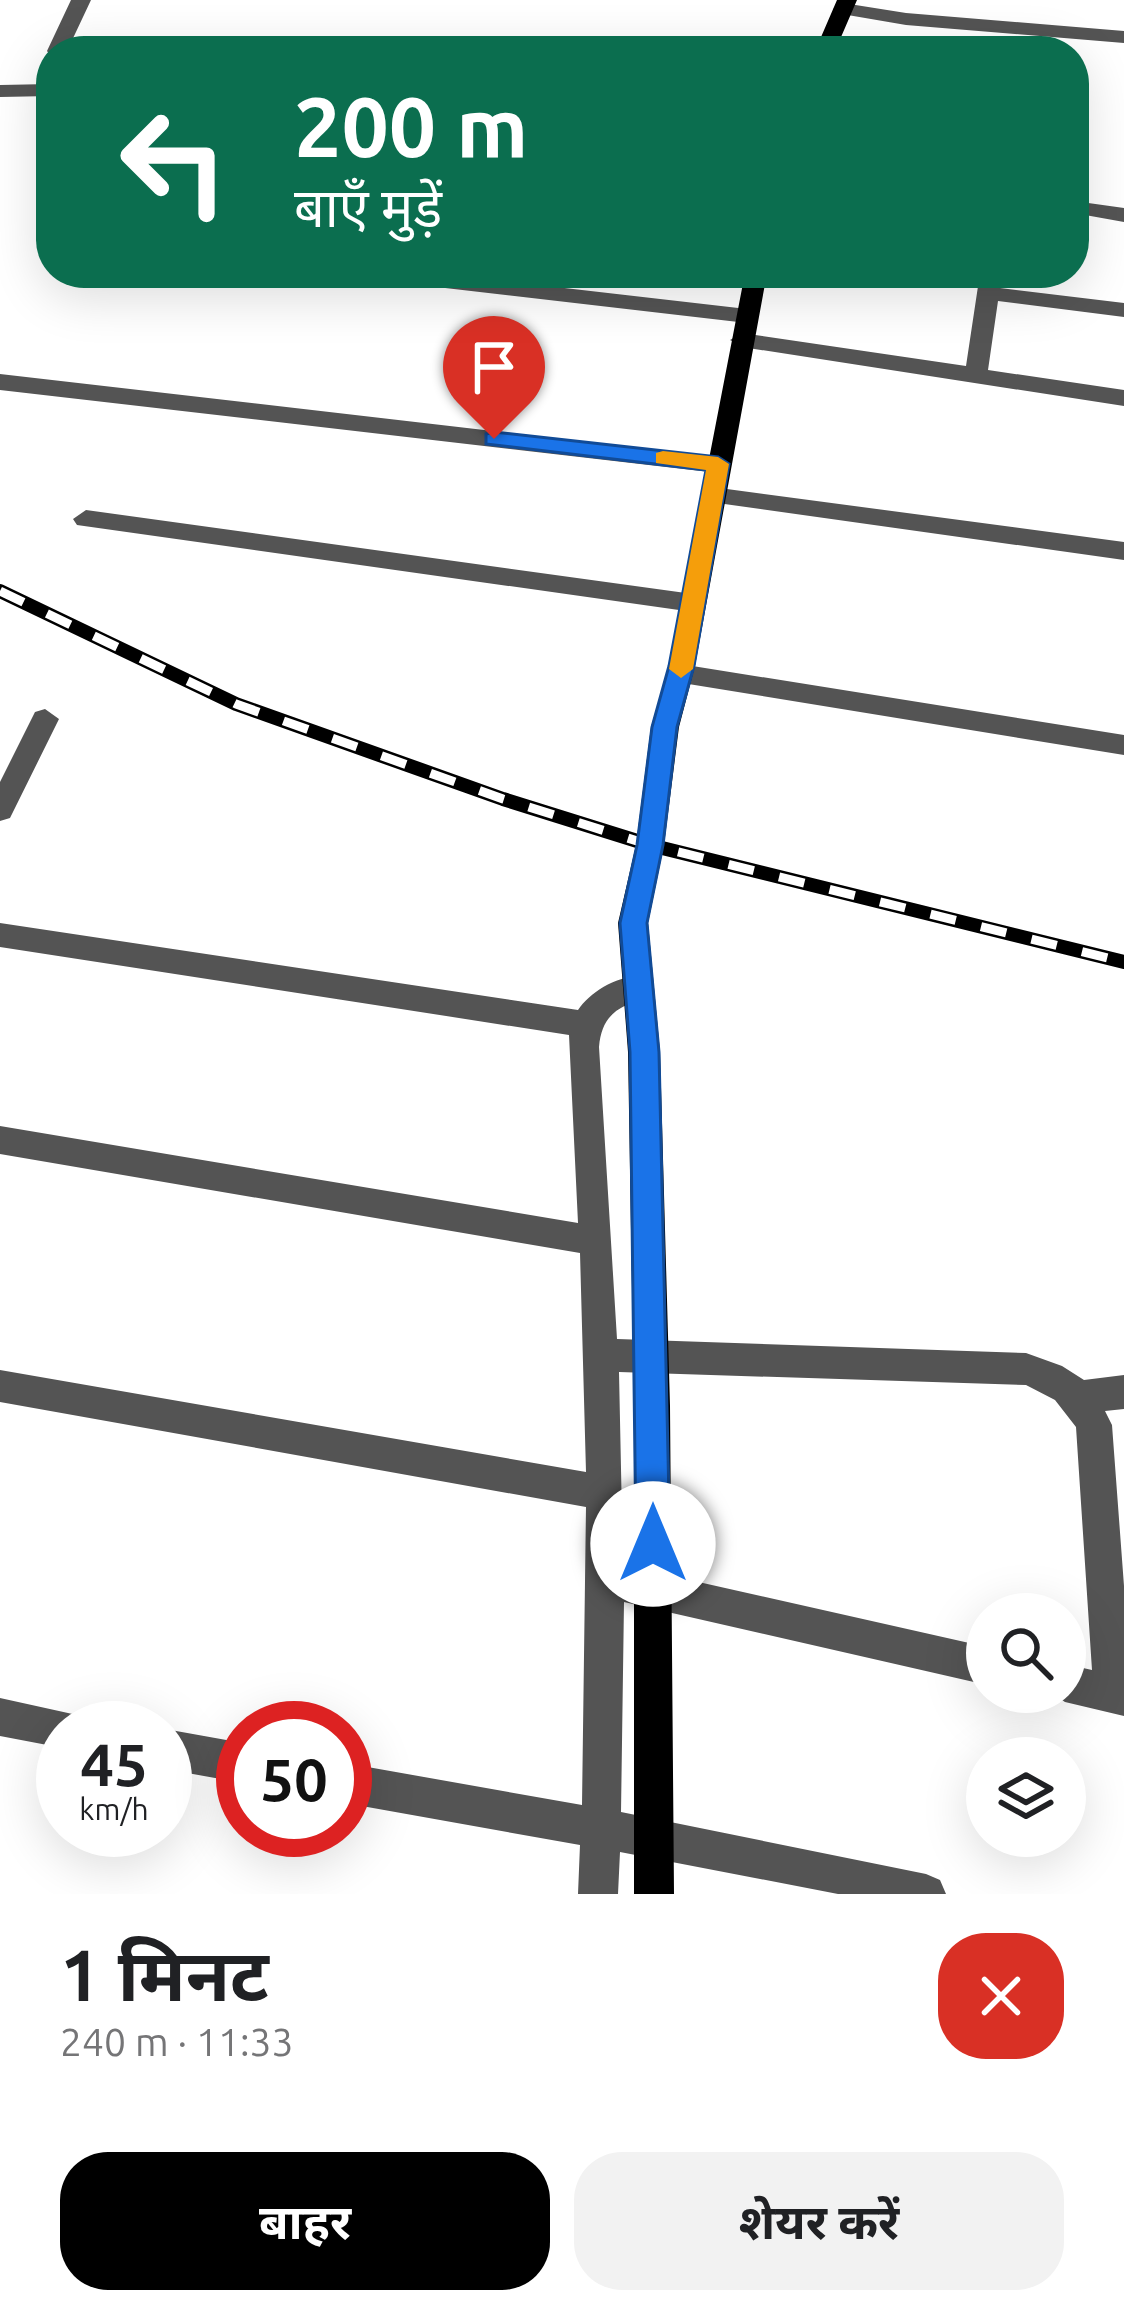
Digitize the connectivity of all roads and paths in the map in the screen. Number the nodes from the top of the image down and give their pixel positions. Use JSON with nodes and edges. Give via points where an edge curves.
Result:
{"nodes":[{"id":1,"x":81,"y":0,"type":"edge"},
{"id":2,"x":845,"y":4,"type":"edge"},
{"id":3,"x":64,"y":36,"type":"edge"},
{"id":4,"x":831,"y":36,"type":"edge"},
{"id":5,"x":1124,"y":37,"type":"edge"},
{"id":6,"x":0,"y":91,"type":"edge"},
{"id":7,"x":36,"y":91,"type":"edge"},
{"id":8,"x":1089,"y":209,"type":"edge"},
{"id":9,"x":1124,"y":215,"type":"edge"},
{"id":10,"x":477,"y":288,"type":"edge"},
{"id":11,"x":753,"y":288,"type":"edge"},
{"id":12,"x":989,"y":288,"type":"edge"},
{"id":13,"x":1015,"y":288,"type":"edge"},
{"id":14,"x":1124,"y":310,"type":"edge"},
{"id":15,"x":745,"y":328,"type":"junction"},
{"id":16,"x":976,"y":375,"type":"junction"},
{"id":17,"x":0,"y":382,"type":"edge"},
{"id":18,"x":1124,"y":398,"type":"edge"},
{"id":19,"x":718,"y":464,"type":"junction"},
{"id":20,"x":712,"y":495,"type":"junction"},
{"id":21,"x":86,"y":519,"type":"dead end"},
{"id":22,"x":1124,"y":551,"type":"edge"},
{"id":23,"x":693,"y":603,"type":"junction"},
{"id":24,"x":680,"y":674,"type":"junction"},
{"id":25,"x":45,"y":718,"type":"dead end"},
{"id":26,"x":1124,"y":745,"type":"edge"},
{"id":27,"x":0,"y":810,"type":"edge"},
{"id":28,"x":0,"y":935,"type":"edge"},
{"id":29,"x":639,"y":987,"type":"junction"},
{"id":30,"x":584,"y":1024,"type":"junction"},
{"id":31,"x":0,"y":1140,"type":"edge"},
{"id":32,"x":597,"y":1241,"type":"junction"},
{"id":33,"x":601,"y":1355,"type":"junction"},
{"id":34,"x":0,"y":1386,"type":"edge"},
{"id":35,"x":1124,"y":1393,"type":"edge"},
{"id":36,"x":1080,"y":1397,"type":"junction"},
{"id":37,"x":606,"y":1493,"type":"junction"},
{"id":38,"x":604,"y":1579,"type":"junction"},
{"id":39,"x":966,"y":1661,"type":"edge"},
{"id":40,"x":1086,"y":1688,"type":"edge"},
{"id":41,"x":1119,"y":1695,"type":"edge"},
{"id":42,"x":0,"y":1717,"type":"edge"},
{"id":43,"x":36,"y":1724,"type":"edge"},
{"id":44,"x":372,"y":1788,"type":"edge"},
{"id":45,"x":601,"y":1832,"type":"junction"},
{"id":46,"x":598,"y":1894,"type":"edge"},
{"id":47,"x":654,"y":1894,"type":"edge"},
{"id":48,"x":926,"y":1894,"type":"edge"}],
"edges":[{"from":1,"to":3,"type":"street"},
{"from":2,"to":4,"type":"main road"},
{"from":2,"to":5,"type":"street","via":[[906,19]]},
{"from":6,"to":7,"type":"street"},
{"from":8,"to":9,"type":"street"},
{"from":10,"to":15,"type":"street"},
{"from":11,"to":15,"type":"main road"},
{"from":12,"to":16,"type":"street"},
{"from":13,"to":14,"type":"street"},
{"from":15,"to":16,"type":"street"},
{"from":15,"to":19,"type":"main road"},
{"from":16,"to":18,"type":"street"},
{"from":17,"to":19,"type":"street"},
{"from":19,"to":20,"type":"main road"},
{"from":20,"to":22,"type":"street"},
{"from":20,"to":23,"type":"main road"},
{"from":21,"to":23,"type":"street"},
{"from":23,"to":24,"type":"main road"},
{"from":24,"to":26,"type":"street"},
{"from":24,"to":29,"type":"main road","via":[[633,923]]},
{"from":25,"to":27,"type":"street"},
{"from":28,"to":30,"type":"street"},
{"from":29,"to":30,"type":"street","via":[[604,998]]},
{"from":29,"to":47,"type":"main road"},
{"from":30,"to":32,"type":"street"},
{"from":31,"to":32,"type":"street"},
{"from":32,"to":33,"type":"street"},
{"from":33,"to":36,"type":"street","via":[[1026,1369],[1059,1378]]},
{"from":33,"to":37,"type":"street"},
{"from":34,"to":37,"type":"street"},
{"from":35,"to":36,"type":"street"},
{"from":36,"to":41,"type":"street","via":[[1094,1425]]},
{"from":37,"to":38,"type":"street"},
{"from":38,"to":39,"type":"street"},
{"from":38,"to":45,"type":"street"},
{"from":40,"to":41,"type":"street"},
{"from":42,"to":43,"type":"street"},
{"from":44,"to":45,"type":"street"},
{"from":45,"to":46,"type":"street"},
{"from":45,"to":48,"type":"street","via":[[807,1864]]}]}
